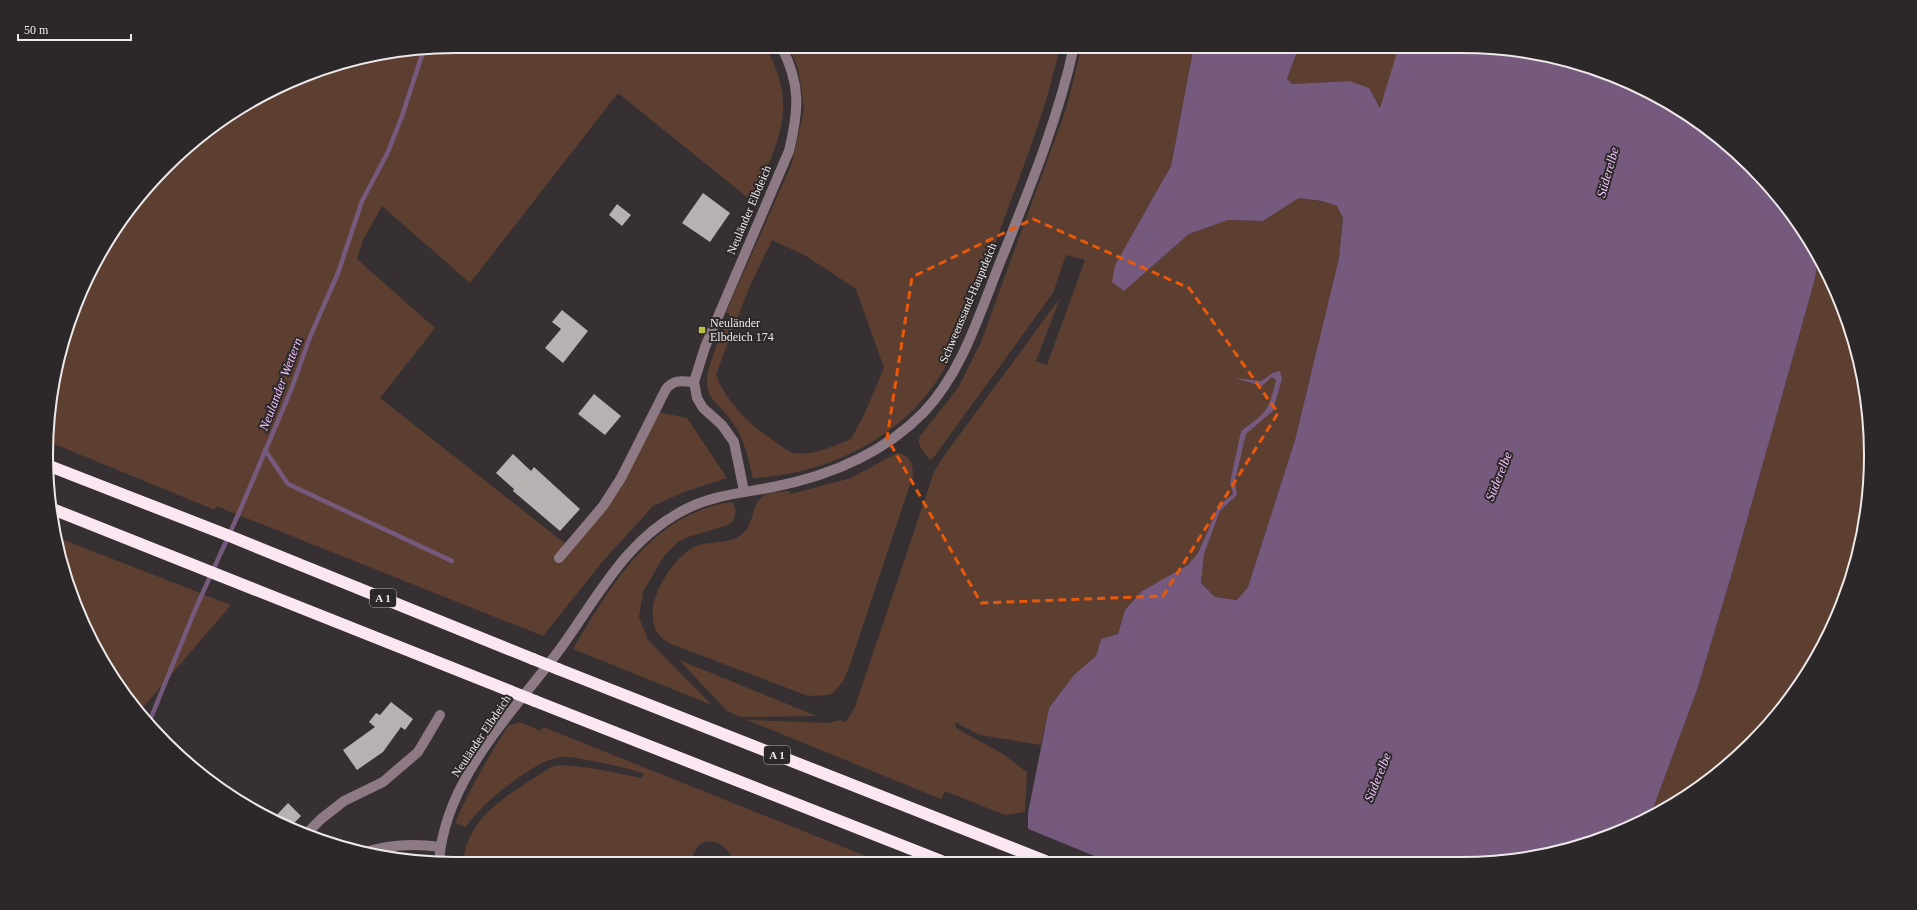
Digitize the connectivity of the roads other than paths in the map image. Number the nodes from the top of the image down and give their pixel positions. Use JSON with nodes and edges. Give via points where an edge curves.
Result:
{"nodes":[{"id":1,"x":784,"y":53,"type":"edge"},
{"id":2,"x":1072,"y":53,"type":"edge"},
{"id":3,"x":694,"y":382,"type":"junction"},
{"id":4,"x":53,"y":467,"type":"edge"},
{"id":5,"x":744,"y":491,"type":"junction"},
{"id":6,"x":57,"y":511,"type":"edge"},
{"id":7,"x":559,"y":558,"type":"dead end"},
{"id":8,"x":563,"y":644,"type":"joint"},
{"id":9,"x":440,"y":714,"type":"dead end"},
{"id":10,"x":310,"y":830,"type":"edge"},
{"id":11,"x":440,"y":847,"type":"junction"},
{"id":12,"x":378,"y":849,"type":"edge"},
{"id":13,"x":439,"y":856,"type":"edge"},
{"id":14,"x":931,"y":857,"type":"edge"},
{"id":15,"x":1036,"y":857,"type":"edge"}],
"edges":[{"from":1,"to":3,"type":"street","name":"Neuländer Elbdeich","via":[[795,80],[798,101],[789,151],[705,347]]},
{"from":2,"to":5,"type":"street","name":"Schweenssand-Hauptdeich","via":[[1066,82],[1032,181],[964,351],[948,382],[924,412],[899,434],[865,457],[832,472],[801,481]]},
{"from":3,"to":5,"type":"street","via":[[697,398],[703,408],[722,425],[734,442]]},
{"from":3,"to":7,"type":"street","via":[[670,383],[621,478],[585,530]]},
{"from":4,"to":15,"type":"highway","number":"A 1","bridge":true},
{"from":5,"to":8,"type":"street","name":"Schweenssand-Hauptdeich","via":[[719,496],[665,520],[615,568]]},
{"from":6,"to":14,"type":"highway","bridge":true},
{"from":8,"to":11,"type":"street","name":"Neuländer Elbdeich","via":[[467,775],[450,810]]},
{"from":9,"to":10,"type":"street","via":[[418,752],[383,782],[344,801]]},
{"from":11,"to":12,"type":"street","via":[[397,844]]},
{"from":11,"to":13,"type":"street","name":"Neuländer Elbdeich"}]}
